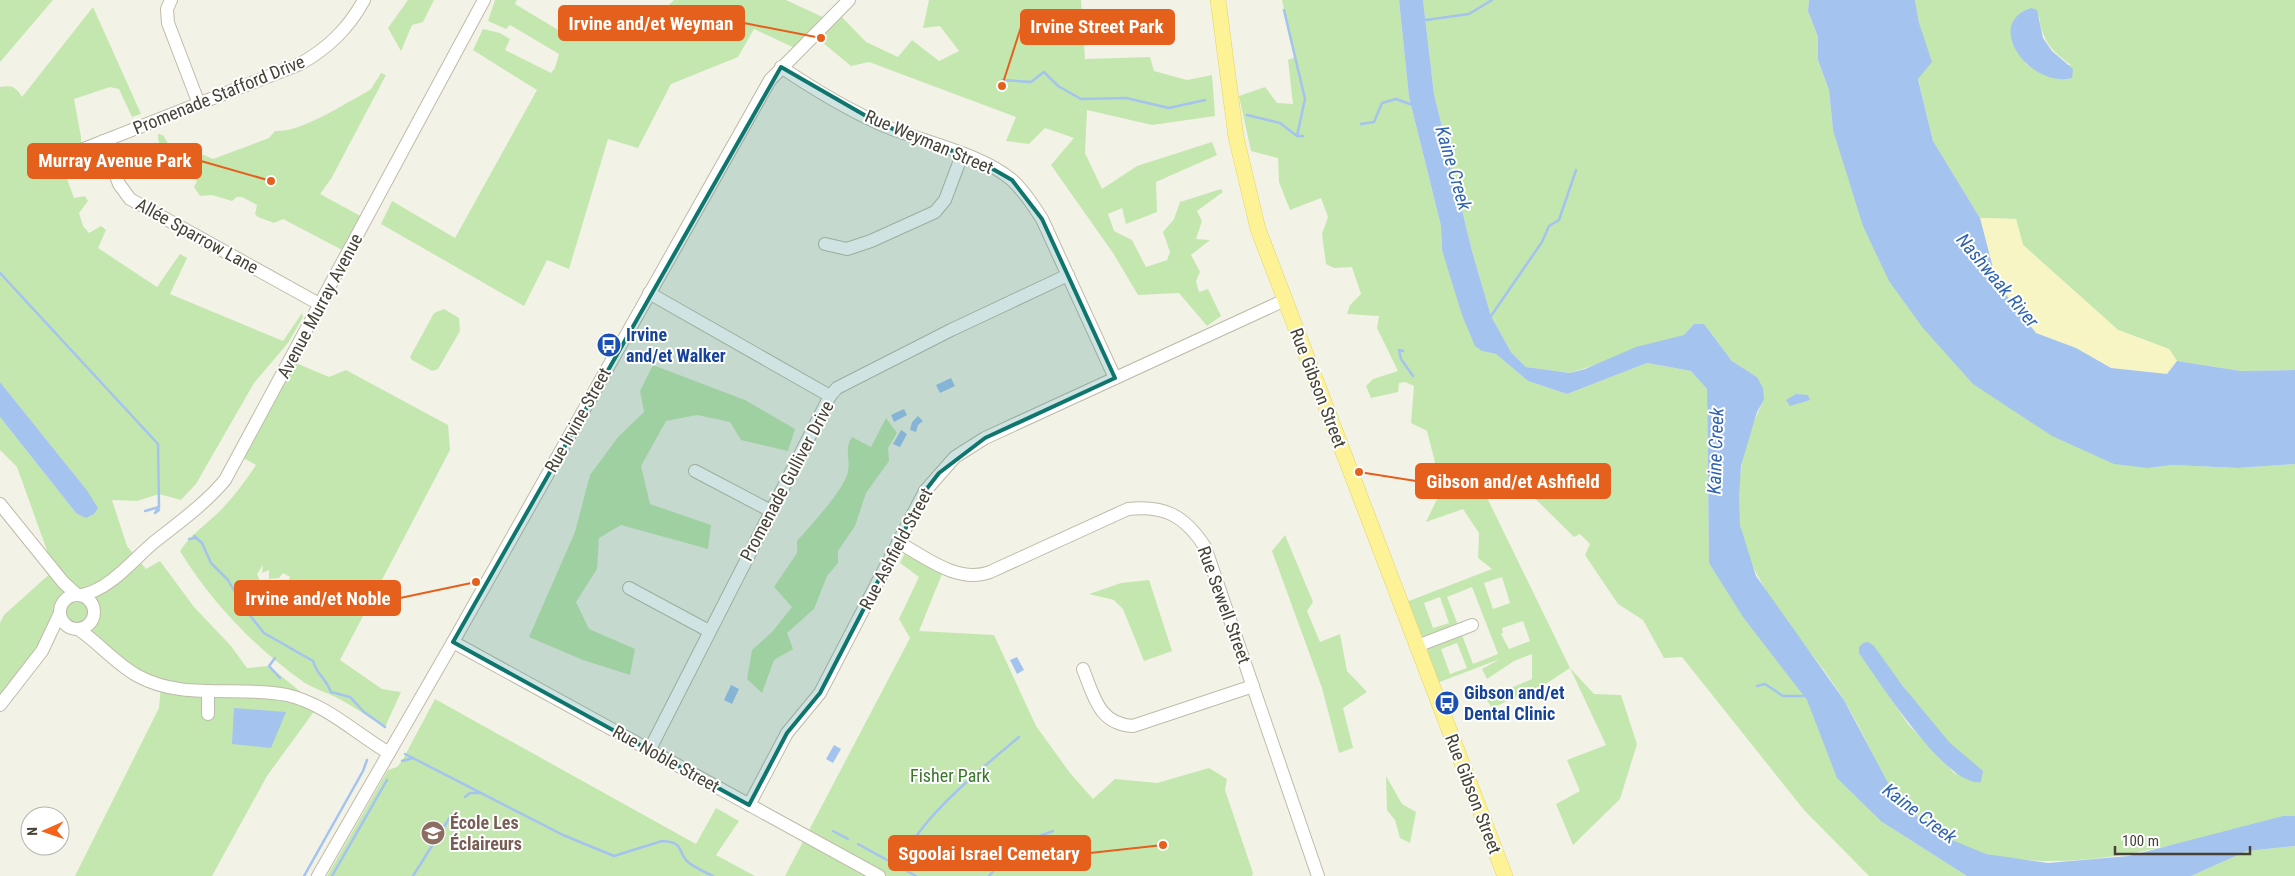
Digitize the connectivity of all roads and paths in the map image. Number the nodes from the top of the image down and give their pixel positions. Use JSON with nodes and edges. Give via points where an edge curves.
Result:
{"nodes":[{"id":1,"x":171,"y":0,"type":"edge"},
{"id":2,"x":364,"y":0,"type":"edge"},
{"id":3,"x":484,"y":0,"type":"edge"},
{"id":4,"x":849,"y":0,"type":"edge"},
{"id":5,"x":1218,"y":0,"type":"edge"},
{"id":6,"x":781,"y":67,"type":"junction"},
{"id":7,"x":200,"y":104,"type":"junction"},
{"id":8,"x":103,"y":142,"type":"junction"},
{"id":9,"x":81,"y":150,"type":"dead end"},
{"id":10,"x":962,"y":155,"type":"junction"},
{"id":11,"x":825,"y":244,"type":"dead end"},
{"id":12,"x":1068,"y":276,"type":"junction"},
{"id":13,"x":649,"y":293,"type":"junction"},
{"id":14,"x":1284,"y":300,"type":"junction"},
{"id":15,"x":321,"y":305,"type":"junction"},
{"id":16,"x":1115,"y":378,"type":"junction"},
{"id":17,"x":830,"y":396,"type":"junction"},
{"id":18,"x":695,"y":471,"type":"dead end"},
{"id":19,"x":0,"y":504,"type":"edge"},
{"id":20,"x":771,"y":511,"type":"junction"},
{"id":21,"x":898,"y":542,"type":"junction"},
{"id":22,"x":54,"y":570,"type":"junction"},
{"id":23,"x":114,"y":578,"type":"junction"},
{"id":24,"x":629,"y":588,"type":"dead end"},
{"id":25,"x":79,"y":594,"type":"junction"},
{"id":26,"x":61,"y":608,"type":"junction"},
{"id":27,"x":94,"y":614,"type":"junction"},
{"id":28,"x":1472,"y":626,"type":"dead end"},
{"id":29,"x":76,"y":629,"type":"junction"},
{"id":30,"x":709,"y":631,"type":"junction"},
{"id":31,"x":453,"y":642,"type":"junction"},
{"id":32,"x":1417,"y":646,"type":"junction"},
{"id":33,"x":42,"y":651,"type":"junction"},
{"id":34,"x":108,"y":652,"type":"junction"},
{"id":35,"x":1083,"y":669,"type":"dead end"},
{"id":36,"x":1253,"y":686,"type":"junction"},
{"id":37,"x":208,"y":691,"type":"junction"},
{"id":38,"x":0,"y":705,"type":"edge"},
{"id":39,"x":208,"y":714,"type":"dead end"},
{"id":40,"x":650,"y":749,"type":"junction"},
{"id":41,"x":389,"y":752,"type":"junction"},
{"id":42,"x":749,"y":805,"type":"junction"},
{"id":43,"x":318,"y":876,"type":"edge"},
{"id":44,"x":879,"y":876,"type":"edge"},
{"id":45,"x":1318,"y":876,"type":"edge"},
{"id":46,"x":1505,"y":876,"type":"edge"}],
"edges":[{"from":1,"to":7,"type":"street","via":[[167,9],[168,24]]},
{"from":2,"to":7,"type":"street","name":"Promenade Stafford Drive","via":[[341,34],[318,54]]},
{"from":3,"to":15,"type":"street","name":"Avenue Murray Avenue"},
{"from":4,"to":6,"type":"street","name":"Rue Irvine Street"},
{"from":5,"to":14,"type":"main road","name":"Rue Gibson Street","via":[[1242,164],[1258,229]]},
{"from":6,"to":10,"type":"street","name":"Rue Weyman Street","via":[[880,124]]},
{"from":6,"to":13,"type":"street","name":"Rue Irvine Street","via":[[770,80]]},
{"from":7,"to":8,"type":"street","name":"Promenade Stafford Drive"},
{"from":8,"to":9,"type":"street","name":"Promenade Stafford Drive"},
{"from":8,"to":15,"type":"street","name":"Allée Sparrow Lane","via":[[118,184],[130,199]]},
{"from":10,"to":11,"type":"street","via":[[945,200],[934,212],[846,249]]},
{"from":10,"to":12,"type":"street","name":"Rue Weyman Street","via":[[995,169],[1024,193],[1042,219]]},
{"from":12,"to":16,"type":"street","name":"Rue Weyman Street"},
{"from":12,"to":17,"type":"street","name":"Promenade Gulliver Drive","via":[[925,343],[838,388]]},
{"from":13,"to":17,"type":"street"},
{"from":13,"to":31,"type":"street","name":"Rue Irvine Street"},
{"from":14,"to":16,"type":"street","name":"Rue Ashfield Street"},
{"from":14,"to":32,"type":"main road","name":"Rue Gibson Street"},
{"from":15,"to":23,"type":"street","name":"Avenue Murray Avenue","via":[[225,480],[211,497]]},
{"from":16,"to":21,"type":"street","name":"Rue Ashfield Street","via":[[985,438],[954,457],[925,491]]},
{"from":17,"to":20,"type":"street","name":"Promenade Gulliver Drive"},
{"from":18,"to":20,"type":"street"},
{"from":19,"to":22,"type":"street"},
{"from":20,"to":30,"type":"street","name":"Promenade Gulliver Drive"},
{"from":21,"to":36,"type":"street","name":"Rue Sewell Street","via":[[964,576],[982,576],[1128,509],[1160,509],[1175,515],[1188,524],[1205,547]]},
{"from":21,"to":42,"type":"street","name":"Rue Ashfield Street","via":[[820,693],[787,733]]},
{"from":22,"to":25,"type":"street"},
{"from":22,"to":26,"type":"street","via":[[60,587]]},
{"from":23,"to":25,"type":"street","name":"Avenue Murray Avenue","via":[[91,593]]},
{"from":23,"to":27,"type":"street","name":"Avenue Murray Avenue"},
{"from":24,"to":30,"type":"street"},
{"from":25,"to":26,"type":"street","via":[[71,595]]},
{"from":25,"to":27,"type":"street","via":[[92,602]]},
{"from":26,"to":29,"type":"street","via":[[64,623]]},
{"from":26,"to":33,"type":"street"},
{"from":27,"to":29,"type":"street","via":[[88,625]]},
{"from":27,"to":34,"type":"street","via":[[95,630]]},
{"from":28,"to":32,"type":"street"},
{"from":29,"to":33,"type":"street"},
{"from":29,"to":34,"type":"street"},
{"from":30,"to":40,"type":"street","name":"Promenade Gulliver Drive"},
{"from":31,"to":40,"type":"street","name":"Rue Noble Street"},
{"from":31,"to":41,"type":"street","name":"Rue Irvine Street"},
{"from":32,"to":46,"type":"main road","name":"Rue Gibson Street"},
{"from":33,"to":38,"type":"street"},
{"from":34,"to":37,"type":"street","via":[[138,676],[161,685]]},
{"from":35,"to":36,"type":"street","via":[[1101,711],[1122,725],[1133,726]]},
{"from":36,"to":45,"type":"street","name":"Rue Sewell Street"},
{"from":37,"to":39,"type":"street"},
{"from":37,"to":41,"type":"street","via":[[302,698],[328,711]]},
{"from":40,"to":42,"type":"street","name":"Rue Noble Street"},
{"from":41,"to":43,"type":"street","name":"Rue Irvine Street"},
{"from":42,"to":44,"type":"street","name":"Rue Noble Street"}]}
